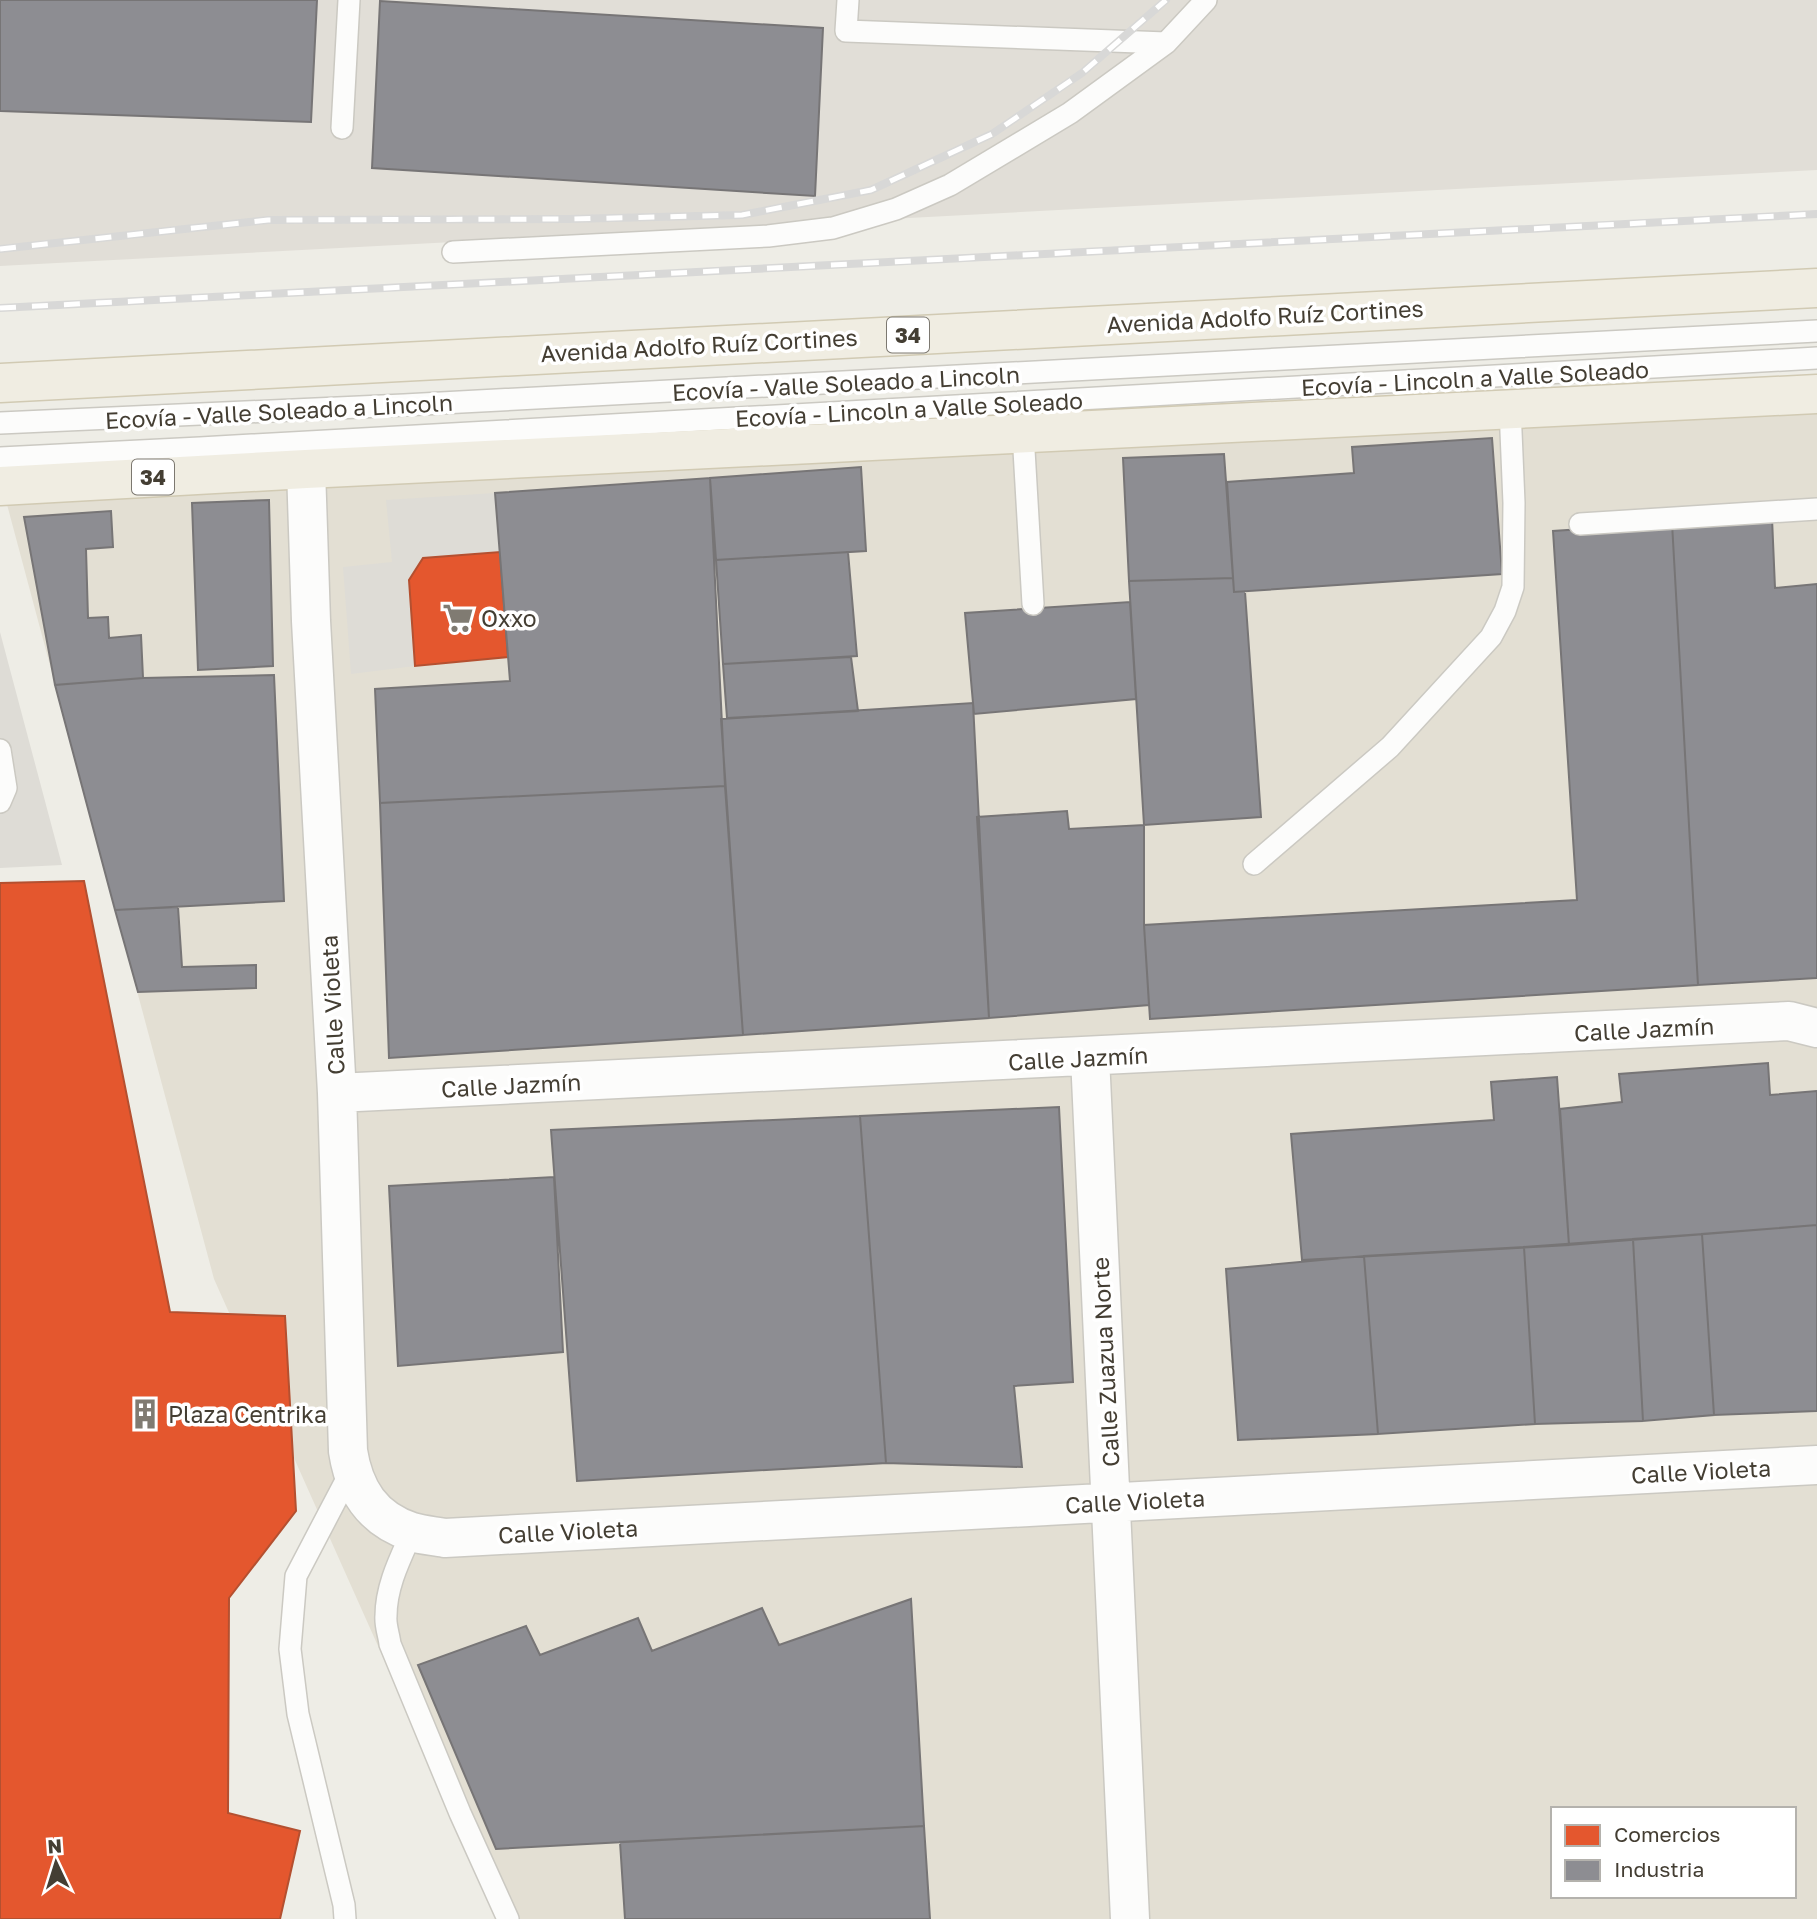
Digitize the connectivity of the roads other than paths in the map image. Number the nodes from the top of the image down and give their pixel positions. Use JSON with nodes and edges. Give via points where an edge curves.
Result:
{"nodes":[{"id":1,"x":349,"y":0,"type":"edge"},
{"id":2,"x":848,"y":0,"type":"edge"},
{"id":3,"x":1206,"y":0,"type":"edge"},
{"id":4,"x":1166,"y":43,"type":"junction"},
{"id":5,"x":342,"y":128,"type":"dead end"},
{"id":6,"x":453,"y":252,"type":"dead end"},
{"id":7,"x":1817,"y":288,"type":"edge"},
{"id":8,"x":1817,"y":331,"type":"edge"},
{"id":9,"x":1817,"y":358,"type":"edge"},
{"id":10,"x":0,"y":383,"type":"edge"},
{"id":11,"x":1817,"y":394,"type":"edge"},
{"id":12,"x":1510,"y":408,"type":"junction"},
{"id":13,"x":0,"y":423,"type":"edge"},
{"id":14,"x":1023,"y":433,"type":"junction"},
{"id":15,"x":0,"y":458,"type":"edge"},
{"id":16,"x":306,"y":469,"type":"junction"},
{"id":17,"x":0,"y":486,"type":"edge"},
{"id":18,"x":1817,"y":509,"type":"edge"},
{"id":19,"x":1580,"y":524,"type":"dead end"},
{"id":20,"x":1033,"y":604,"type":"dead end"},
{"id":21,"x":0,"y":750,"type":"edge"},
{"id":22,"x":0,"y":802,"type":"edge"},
{"id":23,"x":1254,"y":864,"type":"dead end"},
{"id":24,"x":1817,"y":1028,"type":"edge"},
{"id":25,"x":1090,"y":1057,"type":"junction"},
{"id":26,"x":337,"y":1093,"type":"junction"},
{"id":27,"x":1817,"y":1465,"type":"edge"},
{"id":28,"x":351,"y":1471,"type":"junction"},
{"id":29,"x":1112,"y":1502,"type":"junction"},
{"id":30,"x":412,"y":1532,"type":"junction"},
{"id":31,"x":345,"y":1919,"type":"edge"},
{"id":32,"x":508,"y":1919,"type":"edge"},
{"id":33,"x":1130,"y":1919,"type":"edge"}],
"edges":[{"from":1,"to":5,"type":"lane"},
{"from":2,"to":4,"type":"lane","via":[[846,31]]},
{"from":3,"to":4,"type":"lane"},
{"from":4,"to":6,"type":"lane","via":[[1070,113],[950,185],[896,209],[833,228],[768,236]]},
{"from":7,"to":10,"type":"main road","name":"Avenida Adolfo Ruíz Cortines","number":"34"},
{"from":8,"to":13,"type":"lane","name":"Ecovía - Valle Soleado a Lincoln"},
{"from":9,"to":15,"type":"lane","name":"Ecovía - Lincoln a Valle Soleado"},
{"from":11,"to":12,"type":"main road","number":"34"},
{"from":12,"to":14,"type":"main road","number":"34"},
{"from":12,"to":23,"type":"lane","via":[[1513,587],[1491,637],[1390,747]]},
{"from":14,"to":16,"type":"main road","number":"34"},
{"from":14,"to":20,"type":"lane"},
{"from":16,"to":17,"type":"main road","number":"34"},
{"from":16,"to":26,"type":"street","name":"Calle Violeta"},
{"from":18,"to":19,"type":"lane"},
{"from":21,"to":22,"type":"lane","via":[[6,788]]},
{"from":24,"to":25,"type":"street","name":"Calle Jazmín","via":[[1789,1021]]},
{"from":25,"to":26,"type":"street","name":"Calle Jazmín"},
{"from":25,"to":29,"type":"street","name":"Calle Zuazua Norte"},
{"from":26,"to":28,"type":"street","name":"Calle Violeta"},
{"from":27,"to":29,"type":"street","name":"Calle Violeta"},
{"from":28,"to":30,"type":"street","name":"Calle Violeta","via":[[363,1497],[382,1518]]},
{"from":28,"to":31,"type":"lane","via":[[296,1576],[290,1649],[298,1714]]},
{"from":29,"to":30,"type":"street","name":"Calle Violeta","via":[[445,1538]]},
{"from":29,"to":33,"type":"street","name":"Calle Zuazua Norte"},
{"from":30,"to":32,"type":"lane","via":[[391,1579],[386,1619],[390,1644]]}]}
